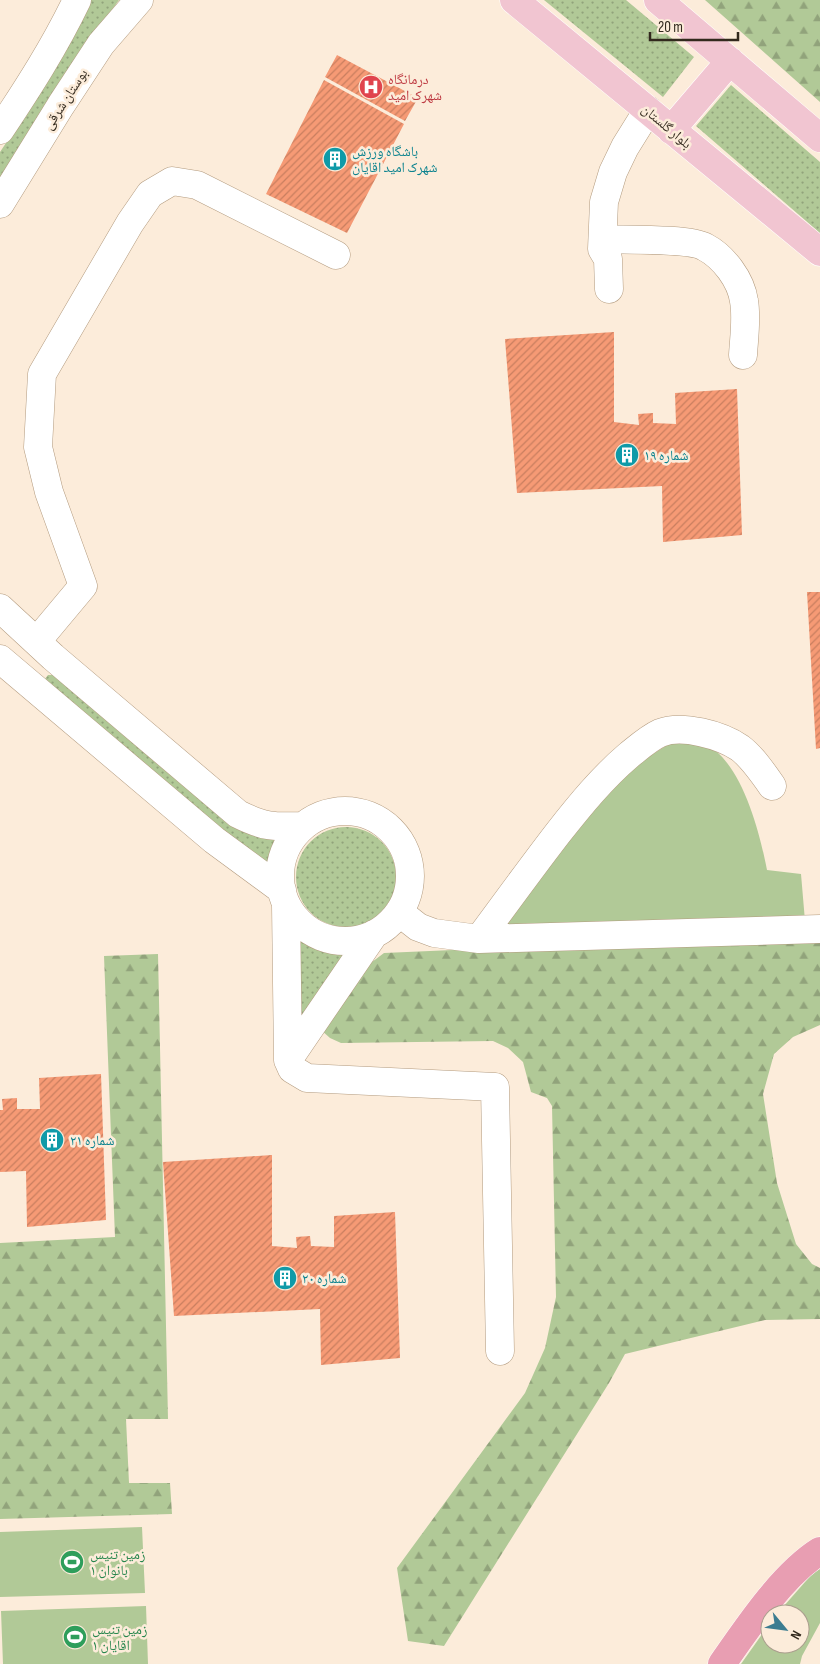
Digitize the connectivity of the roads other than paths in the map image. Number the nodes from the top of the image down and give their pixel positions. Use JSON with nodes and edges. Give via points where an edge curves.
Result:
{"nodes":[{"id":1,"x":77,"y":0,"type":"edge"},
{"id":2,"x":139,"y":0,"type":"edge"},
{"id":3,"x":514,"y":0,"type":"edge"},
{"id":4,"x":658,"y":0,"type":"edge"},
{"id":5,"x":730,"y":61,"type":"junction"},
{"id":6,"x":648,"y":110,"type":"junction"},
{"id":7,"x":0,"y":130,"type":"edge"},
{"id":8,"x":671,"y":130,"type":"junction"},
{"id":9,"x":820,"y":138,"type":"edge"},
{"id":10,"x":0,"y":204,"type":"edge"},
{"id":11,"x":602,"y":244,"type":"junction"},
{"id":12,"x":820,"y":252,"type":"edge"},
{"id":13,"x":336,"y":254,"type":"dead end"},
{"id":14,"x":600,"y":288,"type":"dead end"},
{"id":15,"x":743,"y":355,"type":"dead end"},
{"id":16,"x":0,"y":608,"type":"edge"},
{"id":17,"x":37,"y":641,"type":"junction"},
{"id":18,"x":0,"y":659,"type":"edge"},
{"id":19,"x":772,"y":786,"type":"dead end"},
{"id":20,"x":301,"y":826,"type":"junction"},
{"id":21,"x":284,"y":897,"type":"junction"},
{"id":22,"x":400,"y":912,"type":"junction"},
{"id":23,"x":820,"y":929,"type":"edge"},
{"id":24,"x":374,"y":934,"type":"junction"},
{"id":25,"x":479,"y":939,"type":"junction"},
{"id":26,"x":288,"y":1060,"type":"junction"},
{"id":27,"x":500,"y":1351,"type":"dead end"},
{"id":28,"x":820,"y":1551,"type":"edge"},
{"id":29,"x":722,"y":1664,"type":"edge"}],
"edges":[{"from":1,"to":7,"type":"street","via":[[30,85]]},
{"from":2,"to":10,"type":"street","name":"بوستان شرقی","via":[[101,44]]},
{"from":3,"to":6,"type":"main road","name":"بلوار گلستان"},
{"from":4,"to":5,"type":"main road"},
{"from":5,"to":8,"type":"main road"},
{"from":5,"to":9,"type":"main road"},
{"from":6,"to":8,"type":"main road","name":"بلوار گلستان"},
{"from":6,"to":11,"type":"street","via":[[624,147],[613,172],[604,202]]},
{"from":8,"to":12,"type":"main road","name":"بلوار گلستان"},
{"from":11,"to":14,"type":"street","via":[[608,259]]},
{"from":11,"to":15,"type":"street","via":[[682,242],[704,246],[722,260],[739,283],[744,301]]},
{"from":13,"to":17,"type":"street","via":[[197,185],[172,181],[150,194],[42,374],[38,447],[82,586]]},
{"from":16,"to":17,"type":"street"},
{"from":17,"to":20,"type":"street","via":[[238,814],[273,827]]},
{"from":18,"to":21,"type":"street"},
{"from":19,"to":25,"type":"street","via":[[740,749],[717,737],[687,730],[661,733],[612,769],[586,797]]},
{"from":20,"to":21,"type":"street","via":[[283,855],[280,873]]},
{"from":20,"to":22,"type":"street","via":[[332,811],[349,810],[366,813],[394,832],[404,846],[409,862],[410,880]]},
{"from":21,"to":24,"type":"street","via":[[296,919],[324,938],[357,940]]},
{"from":21,"to":26,"type":"street"},
{"from":22,"to":24,"type":"street"},
{"from":22,"to":25,"type":"street","via":[[418,927],[434,933]]},
{"from":23,"to":25,"type":"street"},
{"from":24,"to":26,"type":"street"},
{"from":26,"to":27,"type":"street","via":[[292,1069],[307,1078],[495,1087]]},
{"from":28,"to":29,"type":"highway","via":[[806,1560],[763,1607]]}]}
